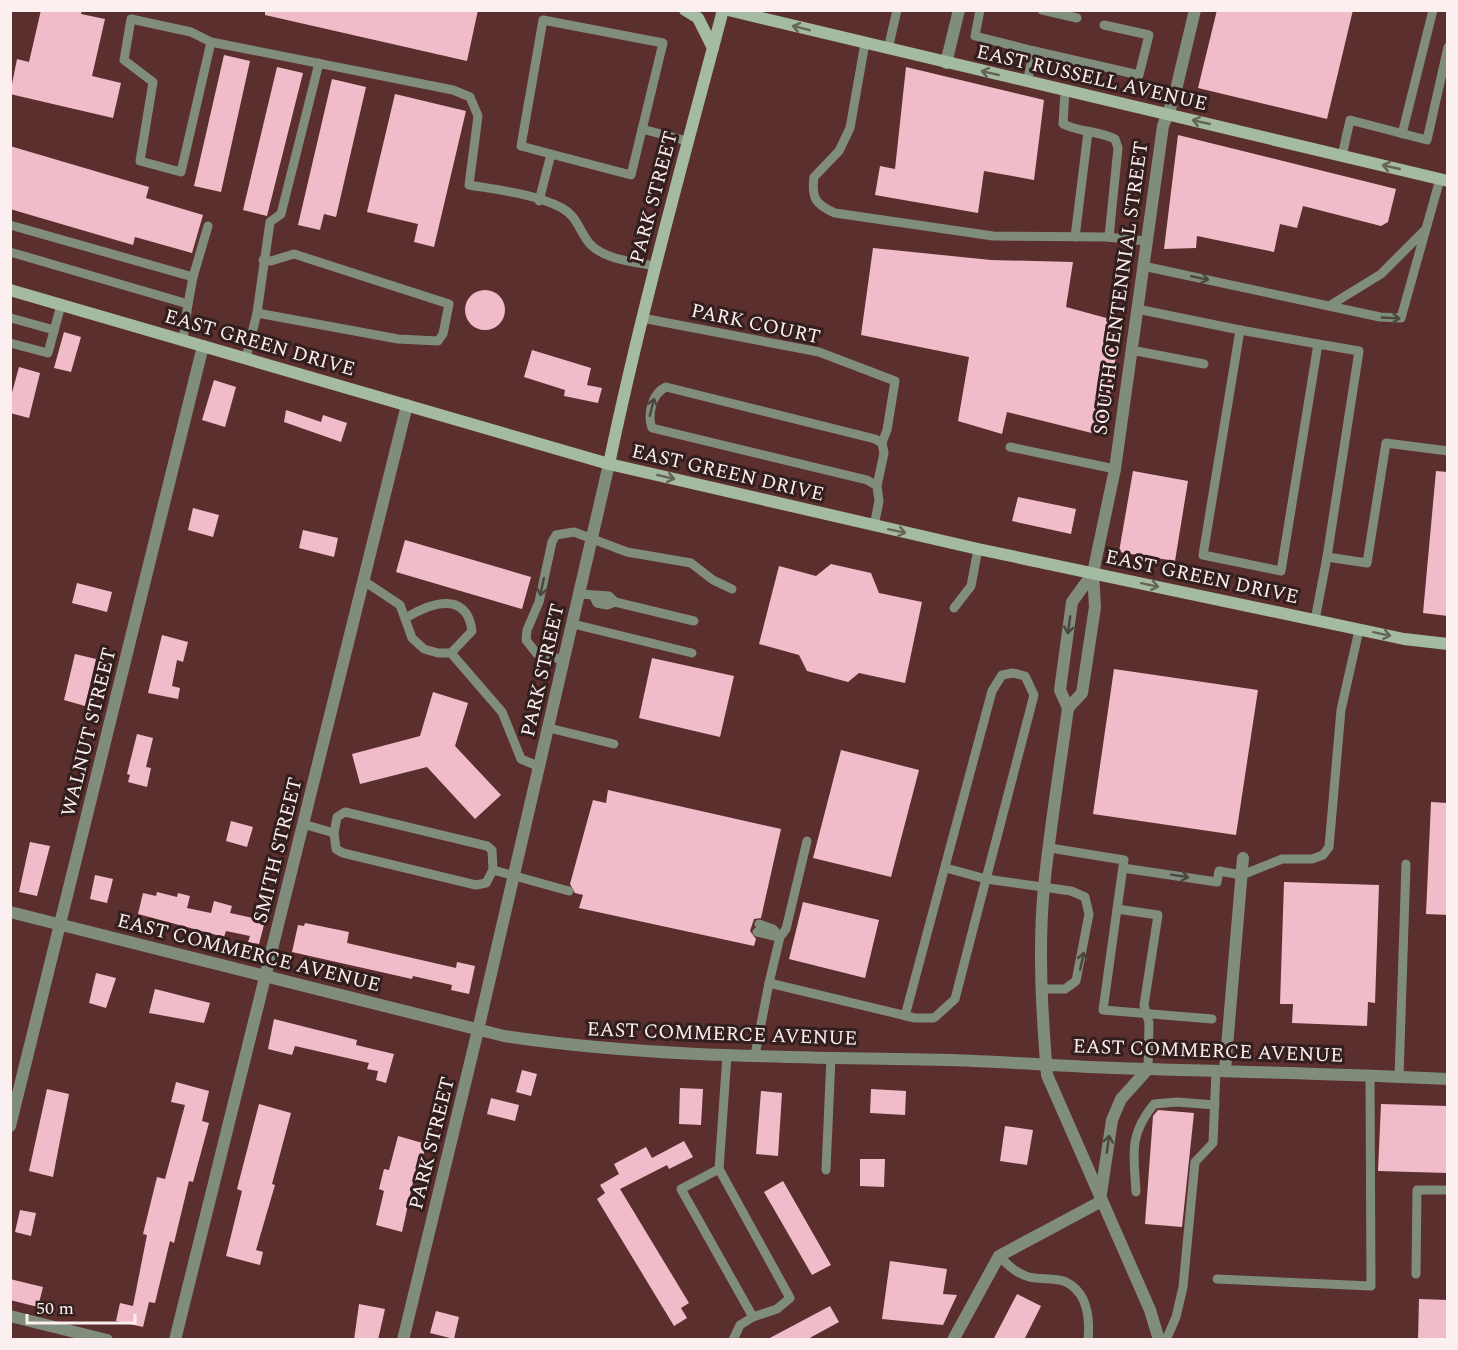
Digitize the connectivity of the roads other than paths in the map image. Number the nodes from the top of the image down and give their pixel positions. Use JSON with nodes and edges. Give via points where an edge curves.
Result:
{"nodes":[{"id":1,"x":685,"y":10,"type":"edge"},
{"id":2,"x":723,"y":10,"type":"edge"},
{"id":3,"x":728,"y":10,"type":"edge"},
{"id":4,"x":897,"y":10,"type":"edge"},
{"id":5,"x":959,"y":10,"type":"edge"},
{"id":6,"x":980,"y":10,"type":"edge"},
{"id":7,"x":1042,"y":10,"type":"edge"},
{"id":8,"x":1196,"y":10,"type":"edge"},
{"id":9,"x":1433,"y":10,"type":"edge"},
{"id":10,"x":1077,"y":18,"type":"dead end"},
{"id":11,"x":1104,"y":25,"type":"dead end"},
{"id":12,"x":211,"y":42,"type":"junction"},
{"id":13,"x":865,"y":43,"type":"junction"},
{"id":14,"x":1448,"y":47,"type":"edge"},
{"id":15,"x":713,"y":48,"type":"junction"},
{"id":16,"x":888,"y":49,"type":"junction"},
{"id":17,"x":1034,"y":51,"type":"junction"},
{"id":18,"x":318,"y":63,"type":"junction"},
{"id":19,"x":946,"y":63,"type":"junction"},
{"id":20,"x":1027,"y":82,"type":"junction"},
{"id":21,"x":1065,"y":91,"type":"junction"},
{"id":22,"x":1168,"y":114,"type":"junction"},
{"id":23,"x":642,"y":129,"type":"junction"},
{"id":24,"x":1088,"y":132,"type":"junction"},
{"id":25,"x":1402,"y":134,"type":"junction"},
{"id":26,"x":687,"y":141,"type":"junction"},
{"id":27,"x":551,"y":154,"type":"junction"},
{"id":28,"x":1342,"y":156,"type":"junction"},
{"id":29,"x":1444,"y":180,"type":"edge"},
{"id":30,"x":539,"y":201,"type":"junction"},
{"id":31,"x":10,"y":225,"type":"edge"},
{"id":32,"x":208,"y":226,"type":"dead end"},
{"id":33,"x":1427,"y":229,"type":"junction"},
{"id":34,"x":1075,"y":237,"type":"junction"},
{"id":35,"x":1109,"y":237,"type":"junction"},
{"id":36,"x":1146,"y":241,"type":"junction"},
{"id":37,"x":10,"y":252,"type":"edge"},
{"id":38,"x":262,"y":260,"type":"junction"},
{"id":39,"x":1143,"y":266,"type":"junction"},
{"id":40,"x":655,"y":267,"type":"junction"},
{"id":41,"x":193,"y":277,"type":"junction"},
{"id":42,"x":10,"y":290,"type":"edge"},
{"id":43,"x":188,"y":304,"type":"junction"},
{"id":44,"x":61,"y":305,"type":"junction"},
{"id":45,"x":1329,"y":306,"type":"junction"},
{"id":46,"x":1137,"y":309,"type":"junction"},
{"id":47,"x":257,"y":313,"type":"junction"},
{"id":48,"x":11,"y":318,"type":"edge"},
{"id":49,"x":642,"y":318,"type":"junction"},
{"id":50,"x":54,"y":330,"type":"junction"},
{"id":51,"x":1240,"y":330,"type":"junction"},
{"id":52,"x":183,"y":340,"type":"junction"},
{"id":53,"x":10,"y":343,"type":"edge"},
{"id":54,"x":1318,"y":344,"type":"junction"},
{"id":55,"x":203,"y":346,"type":"junction"},
{"id":56,"x":1131,"y":350,"type":"junction"},
{"id":57,"x":246,"y":358,"type":"junction"},
{"id":58,"x":1204,"y":364,"type":"dead end"},
{"id":59,"x":407,"y":405,"type":"junction"},
{"id":60,"x":882,"y":443,"type":"junction"},
{"id":61,"x":1010,"y":447,"type":"dead end"},
{"id":62,"x":1448,"y":451,"type":"edge"},
{"id":63,"x":609,"y":464,"type":"junction"},
{"id":64,"x":1114,"y":469,"type":"junction"},
{"id":65,"x":877,"y":486,"type":"junction"},
{"id":66,"x":874,"y":526,"type":"junction"},
{"id":67,"x":593,"y":541,"type":"junction"},
{"id":68,"x":978,"y":549,"type":"junction"},
{"id":69,"x":1326,"y":557,"type":"junction"},
{"id":70,"x":1093,"y":573,"type":"junction"},
{"id":71,"x":364,"y":581,"type":"junction"},
{"id":72,"x":732,"y":589,"type":"dead end"},
{"id":73,"x":580,"y":594,"type":"junction"},
{"id":74,"x":954,"y":608,"type":"dead end"},
{"id":75,"x":405,"y":618,"type":"junction"},
{"id":76,"x":1315,"y":620,"type":"junction"},
{"id":77,"x":694,"y":621,"type":"dead end"},
{"id":78,"x":573,"y":624,"type":"junction"},
{"id":79,"x":1359,"y":630,"type":"junction"},
{"id":80,"x":1448,"y":644,"type":"edge"},
{"id":81,"x":451,"y":653,"type":"junction"},
{"id":82,"x":692,"y":653,"type":"dead end"},
{"id":83,"x":565,"y":660,"type":"junction"},
{"id":84,"x":1068,"y":708,"type":"junction"},
{"id":85,"x":549,"y":728,"type":"junction"},
{"id":86,"x":614,"y":744,"type":"dead end"},
{"id":87,"x":540,"y":767,"type":"junction"},
{"id":88,"x":303,"y":824,"type":"junction"},
{"id":89,"x":334,"y":833,"type":"junction"},
{"id":90,"x":807,"y":841,"type":"dead end"},
{"id":91,"x":1050,"y":848,"type":"junction"},
{"id":92,"x":1243,"y":858,"type":"dead end"},
{"id":93,"x":1406,"y":864,"type":"dead end"},
{"id":94,"x":946,"y":868,"type":"junction"},
{"id":95,"x":1122,"y":868,"type":"junction"},
{"id":96,"x":494,"y":870,"type":"junction"},
{"id":97,"x":514,"y":875,"type":"junction"},
{"id":98,"x":1238,"y":875,"type":"junction"},
{"id":99,"x":986,"y":879,"type":"junction"},
{"id":100,"x":1044,"y":888,"type":"junction"},
{"id":101,"x":569,"y":891,"type":"dead end"},
{"id":102,"x":1117,"y":909,"type":"junction"},
{"id":103,"x":10,"y":912,"type":"edge"},
{"id":104,"x":61,"y":925,"type":"junction"},
{"id":105,"x":758,"y":928,"type":"dead end"},
{"id":106,"x":780,"y":937,"type":"junction"},
{"id":107,"x":266,"y":976,"type":"junction"},
{"id":108,"x":769,"y":983,"type":"junction"},
{"id":109,"x":1041,"y":988,"type":"junction"},
{"id":110,"x":1147,"y":1015,"type":"junction"},
{"id":111,"x":905,"y":1016,"type":"junction"},
{"id":112,"x":1212,"y":1019,"type":"dead end"},
{"id":113,"x":478,"y":1030,"type":"junction"},
{"id":114,"x":727,"y":1055,"type":"junction"},
{"id":115,"x":755,"y":1055,"type":"junction"},
{"id":116,"x":831,"y":1058,"type":"junction"},
{"id":117,"x":1046,"y":1063,"type":"junction"},
{"id":118,"x":1148,"y":1069,"type":"junction"},
{"id":119,"x":1221,"y":1070,"type":"junction"},
{"id":120,"x":1370,"y":1075,"type":"junction"},
{"id":121,"x":1400,"y":1077,"type":"junction"},
{"id":122,"x":1448,"y":1078,"type":"edge"},
{"id":123,"x":1215,"y":1105,"type":"junction"},
{"id":124,"x":10,"y":1126,"type":"edge"},
{"id":125,"x":719,"y":1169,"type":"junction"},
{"id":126,"x":826,"y":1170,"type":"dead end"},
{"id":127,"x":1448,"y":1190,"type":"edge"},
{"id":128,"x":1136,"y":1192,"type":"dead end"},
{"id":129,"x":1100,"y":1202,"type":"junction"},
{"id":130,"x":999,"y":1256,"type":"junction"},
{"id":131,"x":1416,"y":1274,"type":"dead end"},
{"id":132,"x":1217,"y":1279,"type":"dead end"},
{"id":133,"x":10,"y":1316,"type":"edge"},
{"id":134,"x":753,"y":1317,"type":"junction"},
{"id":135,"x":107,"y":1340,"type":"edge"},
{"id":136,"x":175,"y":1340,"type":"edge"},
{"id":137,"x":403,"y":1340,"type":"edge"},
{"id":138,"x":733,"y":1340,"type":"edge"},
{"id":139,"x":953,"y":1340,"type":"edge"},
{"id":140,"x":1088,"y":1340,"type":"edge"},
{"id":141,"x":1159,"y":1340,"type":"edge"},
{"id":142,"x":1166,"y":1340,"type":"edge"}],
"edges":[{"from":1,"to":15,"type":"main road","via":[[698,18]]},
{"from":2,"to":15,"type":"main road","name":"PARK STREET"},
{"from":13,"to":3,"type":"main road","name":"EAST RUSSELL AVENUE","one_way":true},
{"from":4,"to":16,"type":"lane"},
{"from":5,"to":19,"type":"street"},
{"from":6,"to":17,"type":"lane","via":[[975,36]]},
{"from":7,"to":10,"type":"lane"},
{"from":8,"to":22,"type":"street","name":"SOUTH CENTENNIAL STREET"},
{"from":9,"to":25,"type":"lane"},
{"from":11,"to":17,"type":"lane","via":[[1149,35],[1139,75]]},
{"from":12,"to":12,"type":"lane","via":[[191,32],[131,19],[124,60],[153,82],[140,161],[182,172]]},
{"from":12,"to":18,"type":"lane"},
{"from":13,"to":16,"type":"main road","name":"EAST RUSSELL AVENUE"},
{"from":13,"to":34,"type":"lane","via":[[850,128],[839,151],[814,177],[814,199],[820,207],[858,217],[993,236]]},
{"from":14,"to":25,"type":"lane","via":[[1427,140]]},
{"from":15,"to":26,"type":"main road","name":"PARK STREET"},
{"from":16,"to":19,"type":"main road","name":"EAST RUSSELL AVENUE"},
{"from":17,"to":20,"type":"lane"},
{"from":18,"to":30,"type":"lane","via":[[453,90],[470,97],[478,116],[469,185]]},
{"from":18,"to":38,"type":"lane","via":[[281,214],[270,222]]},
{"from":20,"to":19,"type":"main road","name":"EAST RUSSELL AVENUE","one_way":true},
{"from":20,"to":21,"type":"main road","name":"EAST RUSSELL AVENUE"},
{"from":21,"to":22,"type":"main road","name":"EAST RUSSELL AVENUE"},
{"from":21,"to":24,"type":"lane","via":[[1063,124]]},
{"from":28,"to":22,"type":"main road","name":"EAST RUSSELL AVENUE","one_way":true},
{"from":22,"to":36,"type":"street","name":"SOUTH CENTENNIAL STREET"},
{"from":23,"to":26,"type":"lane"},
{"from":23,"to":27,"type":"lane","via":[[631,175]]},
{"from":23,"to":27,"type":"lane","via":[[663,43],[543,20],[520,146]]},
{"from":24,"to":34,"type":"lane"},
{"from":24,"to":35,"type":"lane","via":[[1115,139],[1118,148]]},
{"from":25,"to":28,"type":"lane","via":[[1350,120]]},
{"from":26,"to":40,"type":"main road","name":"PARK STREET"},
{"from":27,"to":30,"type":"lane"},
{"from":29,"to":28,"type":"main road","name":"EAST RUSSELL AVENUE","one_way":true},
{"from":29,"to":33,"type":"lane"},
{"from":30,"to":40,"type":"lane","via":[[563,209],[598,249]]},
{"from":31,"to":41,"type":"lane"},
{"from":32,"to":41,"type":"lane"},
{"from":33,"to":45,"type":"lane","via":[[1381,274]]},
{"from":45,"to":33,"type":"lane","one_way":true,"via":[[1394,320],[1401,318]]},
{"from":34,"to":35,"type":"lane"},
{"from":35,"to":36,"type":"lane"},
{"from":36,"to":39,"type":"street","name":"SOUTH CENTENNIAL STREET"},
{"from":37,"to":43,"type":"lane"},
{"from":38,"to":47,"type":"lane"},
{"from":38,"to":47,"type":"lane","via":[[294,254],[449,304],[438,341],[398,339]]},
{"from":39,"to":45,"type":"lane","one_way":true},
{"from":39,"to":46,"type":"street","name":"SOUTH CENTENNIAL STREET"},
{"from":40,"to":49,"type":"main road","name":"PARK STREET"},
{"from":41,"to":43,"type":"lane"},
{"from":42,"to":44,"type":"main road","name":"EAST GREEN DRIVE"},
{"from":43,"to":52,"type":"lane"},
{"from":44,"to":50,"type":"lane"},
{"from":44,"to":52,"type":"main road","name":"EAST GREEN DRIVE"},
{"from":46,"to":51,"type":"lane"},
{"from":46,"to":56,"type":"street","name":"SOUTH CENTENNIAL STREET"},
{"from":47,"to":57,"type":"lane"},
{"from":48,"to":50,"type":"lane"},
{"from":49,"to":60,"type":"lane","name":"PARK COURT","via":[[819,352],[895,381]]},
{"from":49,"to":63,"type":"main road","name":"PARK STREET"},
{"from":50,"to":53,"type":"lane","via":[[48,353]]},
{"from":51,"to":54,"type":"lane"},
{"from":51,"to":54,"type":"lane","via":[[1203,555],[1281,571]]},
{"from":52,"to":55,"type":"main road","name":"EAST GREEN DRIVE"},
{"from":54,"to":69,"type":"lane","via":[[1359,351]]},
{"from":55,"to":57,"type":"main road","name":"EAST GREEN DRIVE"},
{"from":55,"to":104,"type":"street","name":"WALNUT STREET"},
{"from":56,"to":58,"type":"lane"},
{"from":56,"to":64,"type":"street","name":"SOUTH CENTENNIAL STREET"},
{"from":57,"to":59,"type":"main road","name":"EAST GREEN DRIVE"},
{"from":59,"to":63,"type":"main road","name":"EAST GREEN DRIVE"},
{"from":59,"to":71,"type":"street","name":"SMITH STREET"},
{"from":60,"to":65,"type":"lane","via":[[884,453]]},
{"from":65,"to":60,"type":"lane","one_way":true,"via":[[867,480],[662,431],[652,428],[649,420],[655,397],[666,387]]},
{"from":61,"to":64,"type":"lane"},
{"from":62,"to":69,"type":"lane","via":[[1386,443],[1368,563]]},
{"from":63,"to":66,"type":"main road","name":"EAST GREEN DRIVE","one_way":true},
{"from":63,"to":67,"type":"street","name":"PARK STREET"},
{"from":64,"to":70,"type":"street","name":"SOUTH CENTENNIAL STREET"},
{"from":65,"to":66,"type":"lane","via":[[879,501]]},
{"from":66,"to":68,"type":"main road","name":"EAST GREEN DRIVE","one_way":true},
{"from":67,"to":72,"type":"lane","via":[[627,552],[691,563]]},
{"from":67,"to":73,"type":"street","name":"PARK STREET"},
{"from":67,"to":83,"type":"lane","one_way":true,"via":[[574,532],[556,536],[539,602],[527,630],[526,640],[537,654]]},
{"from":68,"to":70,"type":"main road","name":"EAST GREEN DRIVE"},
{"from":68,"to":74,"type":"lane","via":[[971,586]]},
{"from":69,"to":76,"type":"lane"},
{"from":70,"to":76,"type":"main road","name":"EAST GREEN DRIVE","one_way":true},
{"from":70,"to":84,"type":"street","name":"SOUTH CENTENNIAL STREET","via":[[1095,607],[1082,693]]},
{"from":70,"to":84,"type":"street","name":"SOUTH CENTENNIAL STREET","one_way":true,"via":[[1072,602],[1060,690]]},
{"from":71,"to":75,"type":"lane","via":[[400,606]]},
{"from":71,"to":88,"type":"street","name":"SMITH STREET"},
{"from":73,"to":77,"type":"lane","via":[[594,597],[597,603],[615,602]]},
{"from":73,"to":78,"type":"street","name":"PARK STREET"},
{"from":75,"to":81,"type":"lane","via":[[412,638],[424,649]]},
{"from":75,"to":81,"type":"lane","via":[[437,603],[461,608],[471,617],[472,631]]},
{"from":76,"to":79,"type":"main road","name":"EAST GREEN DRIVE"},
{"from":78,"to":82,"type":"lane"},
{"from":78,"to":83,"type":"street","name":"PARK STREET"},
{"from":79,"to":80,"type":"main road","name":"EAST GREEN DRIVE","one_way":true},
{"from":79,"to":98,"type":"lane","via":[[1341,710],[1329,847],[1323,855],[1312,859],[1282,859]]},
{"from":81,"to":87,"type":"lane","via":[[502,712],[521,759]]},
{"from":83,"to":85,"type":"street","name":"PARK STREET"},
{"from":84,"to":91,"type":"street","name":"SOUTH CENTENNIAL STREET"},
{"from":85,"to":86,"type":"lane"},
{"from":85,"to":87,"type":"street","name":"PARK STREET"},
{"from":87,"to":97,"type":"street","name":"PARK STREET"},
{"from":88,"to":89,"type":"lane"},
{"from":88,"to":107,"type":"street","name":"SMITH STREET"},
{"from":89,"to":96,"type":"lane","via":[[336,849],[343,853],[476,885],[486,883]]},
{"from":89,"to":96,"type":"lane","via":[[337,817],[345,812],[487,846],[492,850]]},
{"from":90,"to":106,"type":"lane","via":[[786,929]]},
{"from":91,"to":95,"type":"lane","via":[[1124,860]]},
{"from":91,"to":100,"type":"street","name":"SOUTH CENTENNIAL STREET"},
{"from":92,"to":98,"type":"street"},
{"from":93,"to":121,"type":"lane"},
{"from":94,"to":99,"type":"lane"},
{"from":94,"to":99,"type":"lane","via":[[994,686],[1002,675],[1025,676],[1034,695]]},
{"from":94,"to":111,"type":"lane"},
{"from":95,"to":98,"type":"lane","one_way":true,"via":[[1217,882],[1219,871]]},
{"from":95,"to":102,"type":"lane"},
{"from":96,"to":97,"type":"lane"},
{"from":97,"to":101,"type":"lane"},
{"from":97,"to":113,"type":"street","name":"PARK STREET"},
{"from":98,"to":119,"type":"street"},
{"from":99,"to":100,"type":"lane"},
{"from":99,"to":111,"type":"lane","via":[[955,999],[934,1018]]},
{"from":100,"to":109,"type":"street","name":"SOUTH CENTENNIAL STREET"},
{"from":109,"to":100,"type":"lane","one_way":true,"via":[[1065,989],[1076,981],[1089,914],[1085,897]]},
{"from":102,"to":110,"type":"lane","via":[[1158,915],[1144,1005]]},
{"from":102,"to":110,"type":"lane","via":[[1103,1010]]},
{"from":103,"to":104,"type":"street","name":"EAST COMMERCE AVENUE"},
{"from":104,"to":107,"type":"street","name":"EAST COMMERCE AVENUE"},
{"from":104,"to":124,"type":"street","name":"WALNUT STREET"},
{"from":105,"to":106,"type":"lane"},
{"from":106,"to":108,"type":"lane"},
{"from":107,"to":113,"type":"street","name":"EAST COMMERCE AVENUE"},
{"from":107,"to":136,"type":"street","name":"SMITH STREET"},
{"from":108,"to":111,"type":"lane"},
{"from":108,"to":115,"type":"lane"},
{"from":109,"to":117,"type":"street","name":"SOUTH CENTENNIAL STREET"},
{"from":110,"to":112,"type":"lane"},
{"from":110,"to":118,"type":"lane"},
{"from":113,"to":114,"type":"street","name":"EAST COMMERCE AVENUE","via":[[567,1046]]},
{"from":113,"to":137,"type":"street","name":"PARK STREET"},
{"from":114,"to":115,"type":"street","name":"EAST COMMERCE AVENUE"},
{"from":114,"to":125,"type":"lane"},
{"from":115,"to":116,"type":"street","name":"EAST COMMERCE AVENUE"},
{"from":116,"to":117,"type":"street","name":"EAST COMMERCE AVENUE"},
{"from":116,"to":126,"type":"lane"},
{"from":117,"to":118,"type":"street","name":"EAST COMMERCE AVENUE"},
{"from":117,"to":129,"type":"street","name":"SOUTH CENTENNIAL STREET","via":[[1047,1075]]},
{"from":118,"to":119,"type":"street","name":"EAST COMMERCE AVENUE"},
{"from":129,"to":118,"type":"street","one_way":true,"via":[[1112,1120],[1121,1099]]},
{"from":119,"to":120,"type":"street","name":"EAST COMMERCE AVENUE"},
{"from":119,"to":123,"type":"lane"},
{"from":120,"to":121,"type":"street","name":"EAST COMMERCE AVENUE"},
{"from":120,"to":132,"type":"lane","via":[[1371,1286]]},
{"from":121,"to":122,"type":"street","name":"EAST COMMERCE AVENUE"},
{"from":123,"to":128,"type":"lane","via":[[1154,1104],[1142,1119],[1133,1143]]},
{"from":123,"to":142,"type":"lane","via":[[1213,1143],[1195,1162],[1183,1287]]},
{"from":125,"to":134,"type":"lane","via":[[790,1298],[777,1309]]},
{"from":125,"to":134,"type":"lane","via":[[681,1188]]},
{"from":127,"to":131,"type":"lane","via":[[1417,1190]]},
{"from":129,"to":130,"type":"street"},
{"from":129,"to":141,"type":"street","name":"SOUTH CENTENNIAL STREET"},
{"from":130,"to":139,"type":"street"},
{"from":130,"to":140,"type":"lane","via":[[1016,1271],[1066,1282],[1082,1295],[1089,1314]]},
{"from":133,"to":135,"type":"street"},
{"from":134,"to":138,"type":"lane","via":[[740,1325]]}]}
